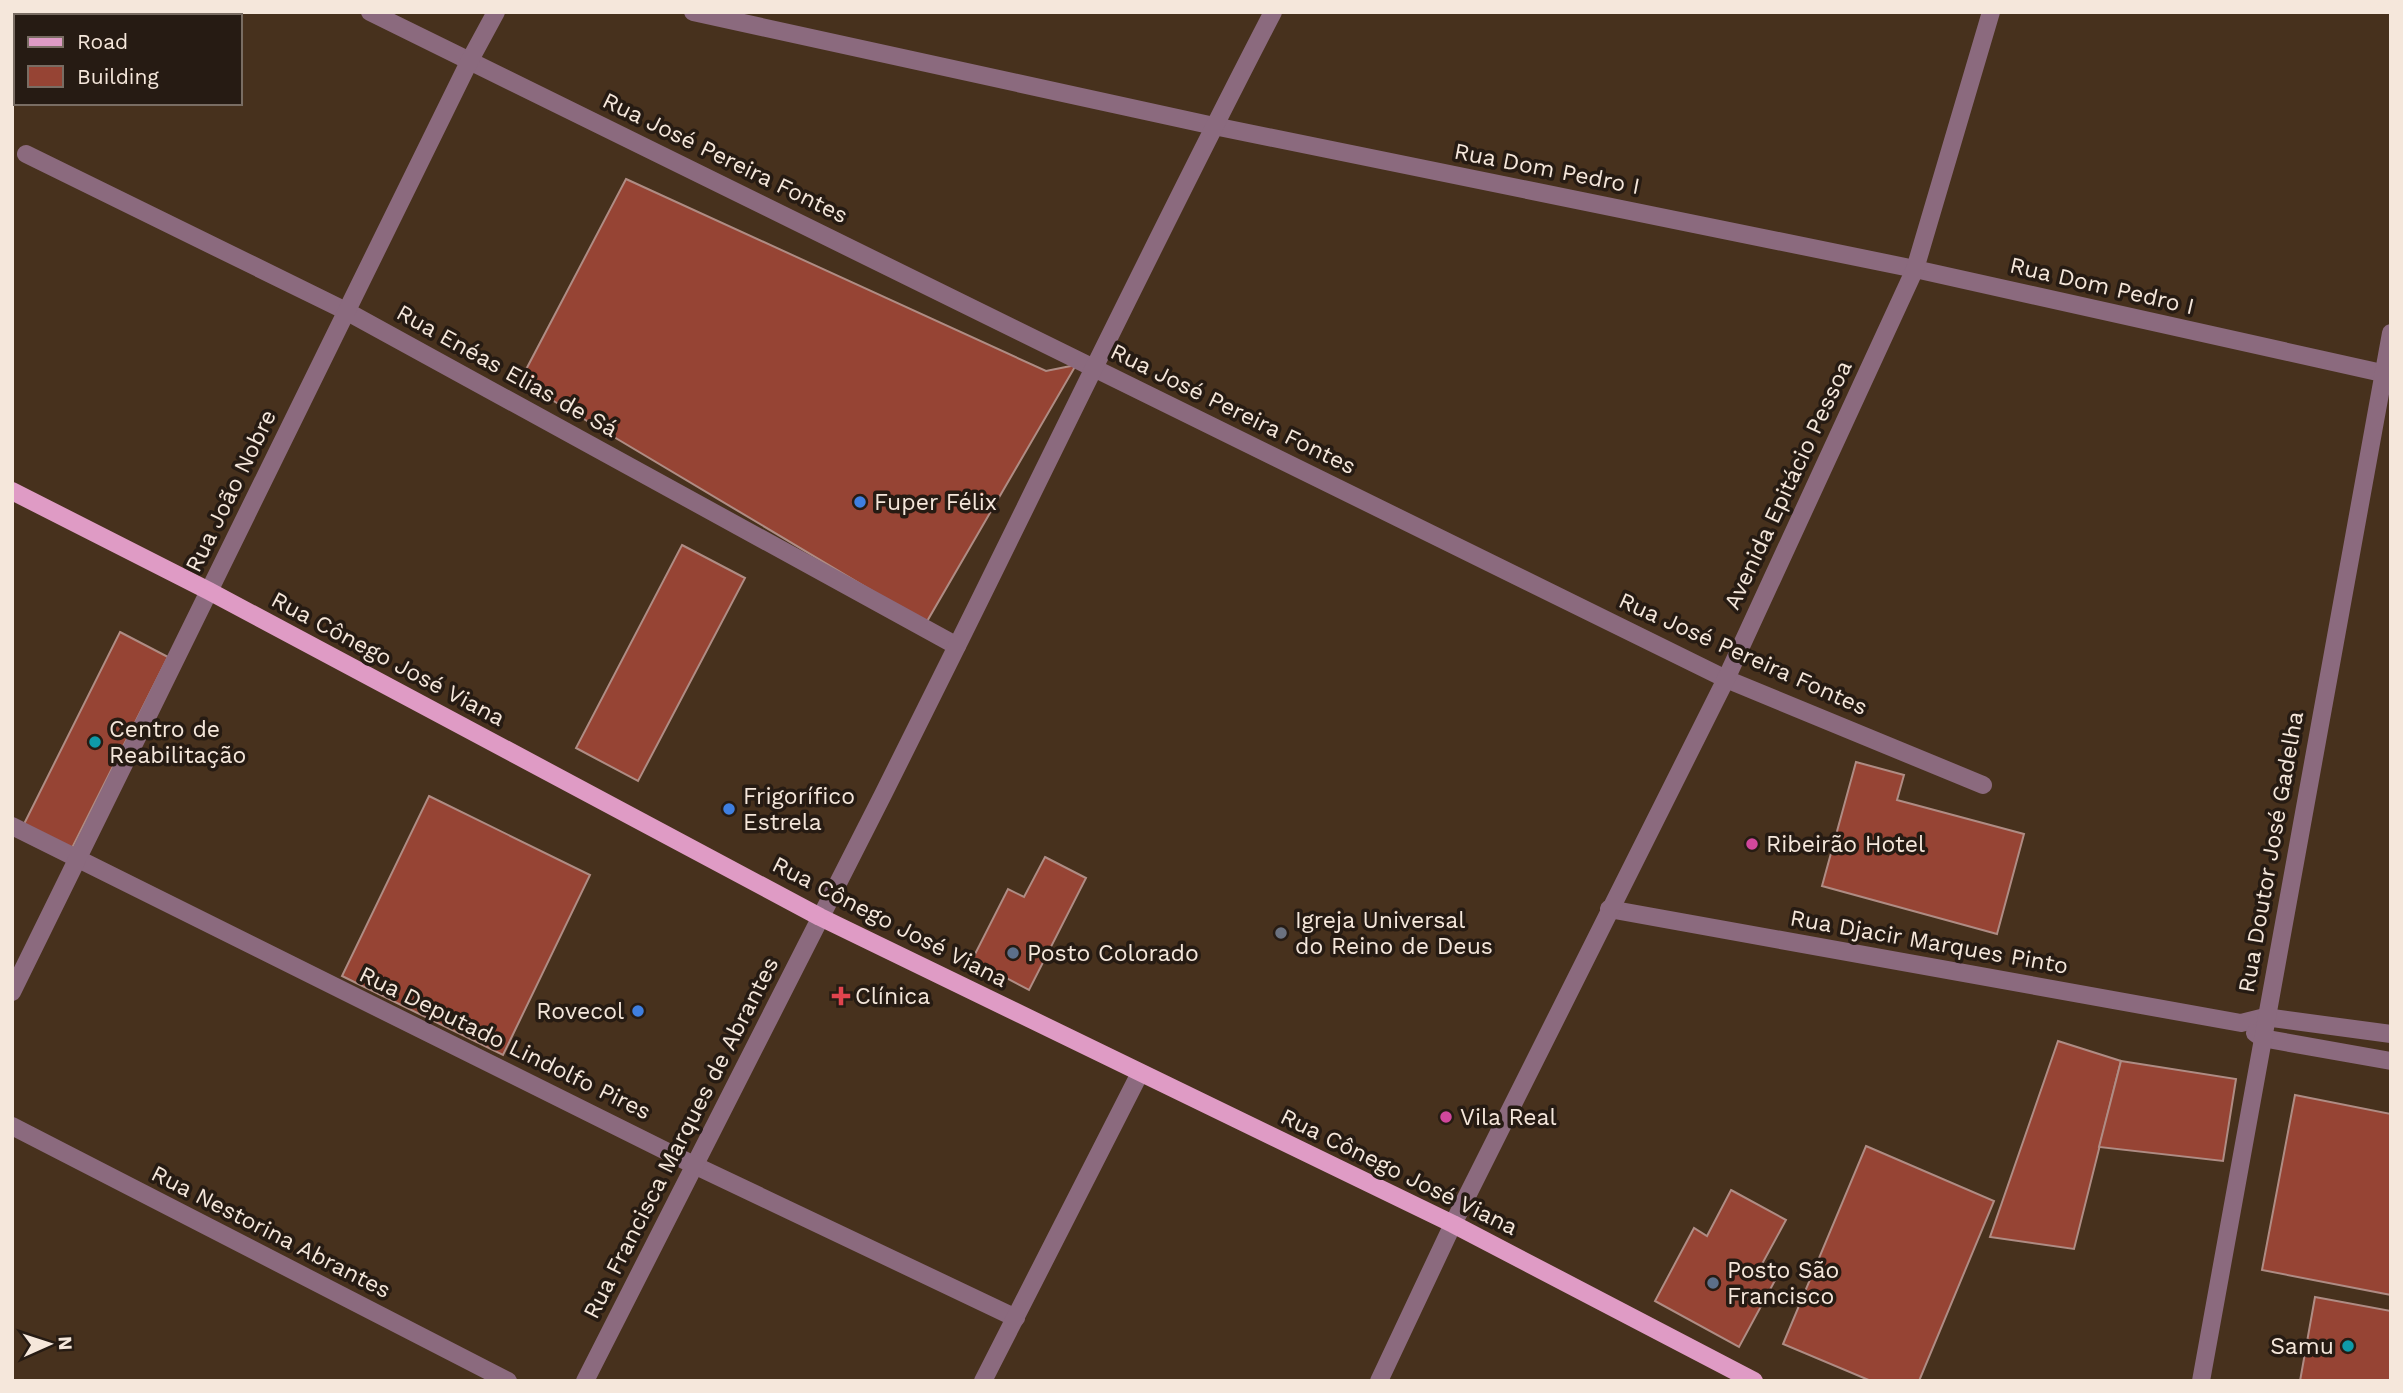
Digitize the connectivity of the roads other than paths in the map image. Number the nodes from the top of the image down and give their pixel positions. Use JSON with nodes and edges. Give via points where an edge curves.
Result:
{"nodes":[{"id":1,"x":370,"y":12,"type":"edge"},
{"id":2,"x":496,"y":12,"type":"edge"},
{"id":3,"x":694,"y":12,"type":"edge"},
{"id":4,"x":1273,"y":12,"type":"edge"},
{"id":5,"x":1992,"y":12,"type":"edge"},
{"id":6,"x":470,"y":60,"type":"junction"},
{"id":7,"x":1214,"y":126,"type":"junction"},
{"id":8,"x":26,"y":154,"type":"dead end"},
{"id":9,"x":1915,"y":269,"type":"junction"},
{"id":10,"x":346,"y":311,"type":"junction"},
{"id":11,"x":2391,"y":333,"type":"edge"},
{"id":12,"x":1093,"y":367,"type":"junction"},
{"id":13,"x":2387,"y":374,"type":"edge"},
{"id":14,"x":12,"y":491,"type":"edge"},
{"id":15,"x":208,"y":591,"type":"junction"},
{"id":16,"x":957,"y":646,"type":"junction"},
{"id":17,"x":1726,"y":679,"type":"junction"},
{"id":18,"x":1983,"y":785,"type":"dead end"},
{"id":19,"x":12,"y":826,"type":"edge"},
{"id":20,"x":78,"y":859,"type":"junction"},
{"id":21,"x":1609,"y":909,"type":"junction"},
{"id":22,"x":820,"y":917,"type":"junction"},
{"id":23,"x":12,"y":992,"type":"edge"},
{"id":24,"x":2265,"y":1017,"type":"junction"},
{"id":25,"x":2241,"y":1023,"type":"junction"},
{"id":26,"x":2391,"y":1034,"type":"edge"},
{"id":27,"x":2262,"y":1038,"type":"junction"},
{"id":28,"x":2391,"y":1061,"type":"edge"},
{"id":29,"x":1140,"y":1073,"type":"junction"},
{"id":30,"x":12,"y":1126,"type":"edge"},
{"id":31,"x":696,"y":1166,"type":"junction"},
{"id":32,"x":1452,"y":1224,"type":"junction"},
{"id":33,"x":1016,"y":1318,"type":"junction"},
{"id":34,"x":508,"y":1381,"type":"edge"},
{"id":35,"x":585,"y":1381,"type":"edge"},
{"id":36,"x":983,"y":1381,"type":"edge"},
{"id":37,"x":1379,"y":1381,"type":"edge"},
{"id":38,"x":1754,"y":1381,"type":"edge"},
{"id":39,"x":2201,"y":1381,"type":"edge"}],
"edges":[{"from":1,"to":6,"type":"street","name":"Rua José Pereira Fontes"},
{"from":2,"to":6,"type":"street","name":"Rua João Nobre"},
{"from":3,"to":7,"type":"street","name":"Rua Dom Pedro I"},
{"from":4,"to":7,"type":"street","name":"Rua Francisca Marques de Abrantes"},
{"from":5,"to":9,"type":"street","name":"Avenida Epitácio Pessoa"},
{"from":6,"to":10,"type":"street","name":"Rua João Nobre"},
{"from":6,"to":12,"type":"street","name":"Rua José Pereira Fontes"},
{"from":7,"to":9,"type":"street","name":"Rua Dom Pedro I"},
{"from":7,"to":12,"type":"street","name":"Rua Francisca Marques de Abrantes"},
{"from":8,"to":10,"type":"street","name":"Rua Enéas Elias de Sá"},
{"from":9,"to":13,"type":"street","name":"Rua Dom Pedro I"},
{"from":9,"to":17,"type":"street","name":"Avenida Epitácio Pessoa"},
{"from":10,"to":15,"type":"street","name":"Rua João Nobre"},
{"from":10,"to":16,"type":"street","name":"Rua Enéas Elias de Sá"},
{"from":11,"to":13,"type":"street","name":"Rua Doutor José Gadelha"},
{"from":12,"to":16,"type":"street","name":"Rua Francisca Marques de Abrantes"},
{"from":12,"to":17,"type":"street","name":"Rua José Pereira Fontes"},
{"from":13,"to":24,"type":"street","name":"Rua Doutor José Gadelha"},
{"from":14,"to":15,"type":"main road","name":"Rua Cônego José Viana"},
{"from":15,"to":20,"type":"street","name":"Rua João Nobre"},
{"from":15,"to":22,"type":"main road","name":"Rua Cônego José Viana"},
{"from":16,"to":22,"type":"street","name":"Rua Francisca Marques de Abrantes"},
{"from":17,"to":18,"type":"street","name":"Rua José Pereira Fontes"},
{"from":17,"to":21,"type":"street","name":"Avenida Epitácio Pessoa"},
{"from":19,"to":20,"type":"street","name":"Rua Deputado Lindolfo Pires"},
{"from":20,"to":23,"type":"street","name":"Rua João Nobre"},
{"from":20,"to":31,"type":"street","name":"Rua Deputado Lindolfo Pires"},
{"from":21,"to":25,"type":"street","name":"Rua Djacir Marques Pinto"},
{"from":21,"to":32,"type":"street","name":"Avenida Epitácio Pessoa"},
{"from":22,"to":29,"type":"main road","name":"Rua Cônego José Viana"},
{"from":22,"to":31,"type":"street","name":"Rua Francisca Marques de Abrantes"},
{"from":24,"to":25,"type":"street","name":"Rua Djacir Marques Pinto"},
{"from":24,"to":26,"type":"street","name":"Rua Djacir Marques Pinto"},
{"from":24,"to":27,"type":"street","name":"Rua Doutor José Gadelha"},
{"from":25,"to":27,"type":"street","name":"Rua Djacir Marques Pinto"},
{"from":27,"to":28,"type":"street","name":"Rua Djacir Marques Pinto"},
{"from":27,"to":39,"type":"street","name":"Rua Doutor José Gadelha"},
{"from":29,"to":32,"type":"main road","name":"Rua Cônego José Viana"},
{"from":29,"to":33,"type":"street"},
{"from":30,"to":34,"type":"street","name":"Rua Nestorina Abrantes"},
{"from":31,"to":33,"type":"street","name":"Rua Deputado Lindolfo Pires"},
{"from":31,"to":35,"type":"street","name":"Rua Francisca Marques de Abrantes"},
{"from":32,"to":37,"type":"street","name":"Avenida Epitácio Pessoa"},
{"from":32,"to":38,"type":"main road","name":"Rua Cônego José Viana"},
{"from":33,"to":36,"type":"street"}]}
